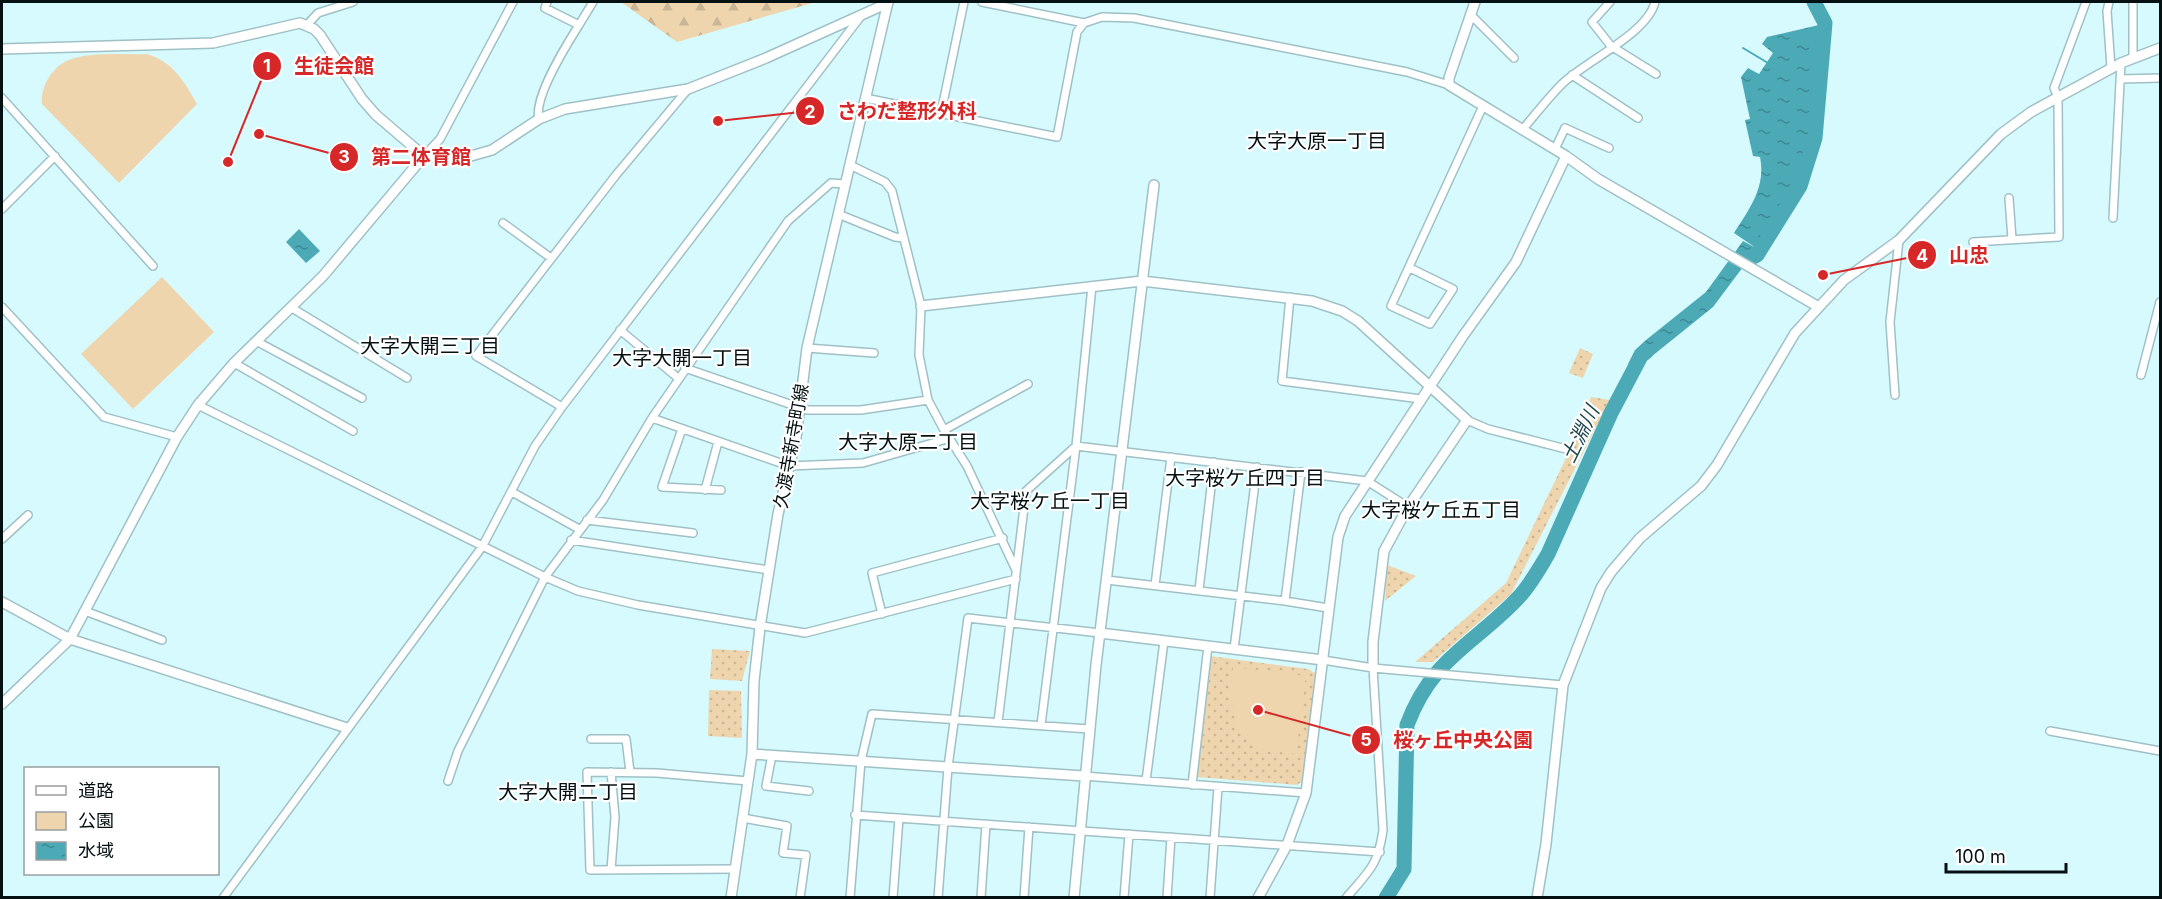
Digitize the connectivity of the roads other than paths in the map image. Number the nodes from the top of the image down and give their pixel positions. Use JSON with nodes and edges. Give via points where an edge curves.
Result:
{"nodes":[{"id":1,"x":353,"y":2,"type":"edge"},
{"id":2,"x":513,"y":2,"type":"edge"},
{"id":3,"x":547,"y":2,"type":"edge"},
{"id":4,"x":593,"y":2,"type":"edge"},
{"id":5,"x":888,"y":2,"type":"edge"},
{"id":6,"x":964,"y":2,"type":"edge"},
{"id":7,"x":982,"y":2,"type":"edge"},
{"id":8,"x":1475,"y":2,"type":"edge"},
{"id":9,"x":1610,"y":2,"type":"edge"},
{"id":10,"x":1655,"y":2,"type":"edge"},
{"id":11,"x":2086,"y":2,"type":"edge"},
{"id":12,"x":2109,"y":2,"type":"edge"},
{"id":13,"x":2133,"y":2,"type":"edge"},
{"id":14,"x":863,"y":14,"type":"junction"},
{"id":15,"x":1470,"y":14,"type":"junction"},
{"id":16,"x":1084,"y":23,"type":"junction"},
{"id":17,"x":307,"y":25,"type":"junction"},
{"id":18,"x":579,"y":25,"type":"junction"},
{"id":19,"x":1611,"y":46,"type":"junction"},
{"id":20,"x":2160,"y":48,"type":"edge"},
{"id":21,"x":2,"y":49,"type":"edge"},
{"id":22,"x":1514,"y":58,"type":"dead end"},
{"id":23,"x":2133,"y":58,"type":"junction"},
{"id":24,"x":2121,"y":63,"type":"junction"},
{"id":25,"x":2111,"y":68,"type":"junction"},
{"id":26,"x":1656,"y":74,"type":"dead end"},
{"id":27,"x":1572,"y":75,"type":"junction"},
{"id":28,"x":2160,"y":78,"type":"edge"},
{"id":29,"x":2121,"y":79,"type":"junction"},
{"id":30,"x":1449,"y":85,"type":"junction"},
{"id":31,"x":688,"y":88,"type":"junction"},
{"id":32,"x":2058,"y":97,"type":"junction"},
{"id":33,"x":2,"y":98,"type":"edge"},
{"id":34,"x":865,"y":98,"type":"junction"},
{"id":35,"x":1483,"y":106,"type":"junction"},
{"id":36,"x":941,"y":113,"type":"junction"},
{"id":37,"x":1638,"y":118,"type":"dead end"},
{"id":38,"x":539,"y":119,"type":"junction"},
{"id":39,"x":1522,"y":130,"type":"junction"},
{"id":40,"x":1609,"y":148,"type":"dead end"},
{"id":41,"x":1555,"y":149,"type":"junction"},
{"id":42,"x":55,"y":156,"type":"junction"},
{"id":43,"x":424,"y":156,"type":"junction"},
{"id":44,"x":1566,"y":156,"type":"junction"},
{"id":45,"x":850,"y":165,"type":"junction"},
{"id":46,"x":845,"y":184,"type":"junction"},
{"id":47,"x":1154,"y":185,"type":"dead end"},
{"id":48,"x":2009,"y":198,"type":"dead end"},
{"id":49,"x":2,"y":209,"type":"edge"},
{"id":50,"x":838,"y":214,"type":"junction"},
{"id":51,"x":2113,"y":218,"type":"dead end"},
{"id":52,"x":503,"y":223,"type":"dead end"},
{"id":53,"x":904,"y":237,"type":"junction"},
{"id":54,"x":2012,"y":239,"type":"junction"},
{"id":55,"x":1899,"y":240,"type":"junction"},
{"id":56,"x":1973,"y":242,"type":"dead end"},
{"id":57,"x":551,"y":258,"type":"junction"},
{"id":58,"x":153,"y":266,"type":"dead end"},
{"id":59,"x":1410,"y":268,"type":"junction"},
{"id":60,"x":1142,"y":281,"type":"junction"},
{"id":61,"x":1092,"y":286,"type":"junction"},
{"id":62,"x":1290,"y":297,"type":"junction"},
{"id":63,"x":2160,"y":302,"type":"edge"},
{"id":64,"x":921,"y":306,"type":"junction"},
{"id":65,"x":1817,"y":306,"type":"junction"},
{"id":66,"x":2,"y":307,"type":"edge"},
{"id":67,"x":292,"y":308,"type":"junction"},
{"id":68,"x":620,"y":330,"type":"junction"},
{"id":69,"x":256,"y":341,"type":"junction"},
{"id":70,"x":807,"y":348,"type":"junction"},
{"id":71,"x":874,"y":353,"type":"dead end"},
{"id":72,"x":234,"y":363,"type":"junction"},
{"id":73,"x":685,"y":368,"type":"junction"},
{"id":74,"x":2141,"y":375,"type":"dead end"},
{"id":75,"x":407,"y":378,"type":"dead end"},
{"id":76,"x":678,"y":378,"type":"junction"},
{"id":77,"x":1028,"y":384,"type":"dead end"},
{"id":78,"x":1429,"y":388,"type":"junction"},
{"id":79,"x":1895,"y":395,"type":"dead end"},
{"id":80,"x":362,"y":398,"type":"dead end"},
{"id":81,"x":1421,"y":399,"type":"junction"},
{"id":82,"x":928,"y":400,"type":"junction"},
{"id":83,"x":198,"y":405,"type":"junction"},
{"id":84,"x":562,"y":407,"type":"junction"},
{"id":85,"x":800,"y":408,"type":"junction"},
{"id":86,"x":652,"y":418,"type":"junction"},
{"id":87,"x":1467,"y":420,"type":"junction"},
{"id":88,"x":682,"y":429,"type":"junction"},
{"id":89,"x":944,"y":430,"type":"junction"},
{"id":90,"x":353,"y":431,"type":"dead end"},
{"id":91,"x":177,"y":437,"type":"junction"},
{"id":92,"x":950,"y":438,"type":"junction"},
{"id":93,"x":718,"y":442,"type":"junction"},
{"id":94,"x":1076,"y":446,"type":"junction"},
{"id":95,"x":1566,"y":449,"type":"dead end"},
{"id":96,"x":1122,"y":451,"type":"junction"},
{"id":97,"x":1171,"y":457,"type":"junction"},
{"id":98,"x":1214,"y":462,"type":"junction"},
{"id":99,"x":789,"y":466,"type":"junction"},
{"id":100,"x":1257,"y":467,"type":"junction"},
{"id":101,"x":1301,"y":472,"type":"junction"},
{"id":102,"x":1367,"y":481,"type":"junction"},
{"id":103,"x":705,"y":490,"type":"junction"},
{"id":104,"x":721,"y":490,"type":"dead end"},
{"id":105,"x":512,"y":492,"type":"junction"},
{"id":106,"x":1408,"y":507,"type":"junction"},
{"id":107,"x":28,"y":515,"type":"dead end"},
{"id":108,"x":587,"y":520,"type":"junction"},
{"id":109,"x":579,"y":530,"type":"junction"},
{"id":110,"x":693,"y":533,"type":"dead end"},
{"id":111,"x":1003,"y":538,"type":"junction"},
{"id":112,"x":2,"y":539,"type":"edge"},
{"id":113,"x":571,"y":540,"type":"junction"},
{"id":114,"x":482,"y":547,"type":"junction"},
{"id":115,"x":769,"y":570,"type":"junction"},
{"id":116,"x":1017,"y":576,"type":"junction"},
{"id":117,"x":545,"y":577,"type":"junction"},
{"id":118,"x":1107,"y":580,"type":"junction"},
{"id":119,"x":1155,"y":585,"type":"junction"},
{"id":120,"x":1199,"y":590,"type":"junction"},
{"id":121,"x":1242,"y":595,"type":"junction"},
{"id":122,"x":1285,"y":601,"type":"junction"},
{"id":123,"x":2,"y":602,"type":"edge"},
{"id":124,"x":1328,"y":608,"type":"junction"},
{"id":125,"x":85,"y":611,"type":"junction"},
{"id":126,"x":882,"y":614,"type":"junction"},
{"id":127,"x":1011,"y":623,"type":"junction"},
{"id":128,"x":760,"y":627,"type":"junction"},
{"id":129,"x":1053,"y":628,"type":"junction"},
{"id":130,"x":1100,"y":633,"type":"junction"},
{"id":131,"x":70,"y":639,"type":"junction"},
{"id":132,"x":162,"y":640,"type":"dead end"},
{"id":133,"x":1164,"y":641,"type":"junction"},
{"id":134,"x":1208,"y":646,"type":"junction"},
{"id":135,"x":1234,"y":650,"type":"junction"},
{"id":136,"x":1323,"y":660,"type":"junction"},
{"id":137,"x":1373,"y":668,"type":"junction"},
{"id":138,"x":1563,"y":685,"type":"junction"},
{"id":139,"x":2,"y":704,"type":"edge"},
{"id":140,"x":955,"y":718,"type":"junction"},
{"id":141,"x":998,"y":722,"type":"junction"},
{"id":142,"x":1041,"y":725,"type":"junction"},
{"id":143,"x":347,"y":728,"type":"junction"},
{"id":144,"x":1089,"y":729,"type":"junction"},
{"id":145,"x":2050,"y":731,"type":"dead end"},
{"id":146,"x":591,"y":739,"type":"dead end"},
{"id":147,"x":2160,"y":751,"type":"edge"},
{"id":148,"x":752,"y":754,"type":"junction"},
{"id":149,"x":772,"y":755,"type":"junction"},
{"id":150,"x":861,"y":761,"type":"junction"},
{"id":151,"x":948,"y":767,"type":"junction"},
{"id":152,"x":611,"y":772,"type":"junction"},
{"id":153,"x":630,"y":772,"type":"junction"},
{"id":154,"x":1084,"y":776,"type":"junction"},
{"id":155,"x":448,"y":781,"type":"dead end"},
{"id":156,"x":748,"y":781,"type":"junction"},
{"id":157,"x":1146,"y":781,"type":"junction"},
{"id":158,"x":1192,"y":784,"type":"junction"},
{"id":159,"x":1218,"y":787,"type":"junction"},
{"id":160,"x":808,"y":791,"type":"dead end"},
{"id":161,"x":1306,"y":793,"type":"junction"},
{"id":162,"x":855,"y":815,"type":"junction"},
{"id":163,"x":743,"y":818,"type":"junction"},
{"id":164,"x":899,"y":818,"type":"junction"},
{"id":165,"x":944,"y":821,"type":"junction"},
{"id":166,"x":986,"y":824,"type":"junction"},
{"id":167,"x":1029,"y":827,"type":"junction"},
{"id":168,"x":1079,"y":830,"type":"junction"},
{"id":169,"x":1129,"y":834,"type":"junction"},
{"id":170,"x":1172,"y":837,"type":"junction"},
{"id":171,"x":1214,"y":840,"type":"junction"},
{"id":172,"x":1287,"y":845,"type":"junction"},
{"id":173,"x":1380,"y":852,"type":"junction"},
{"id":174,"x":735,"y":869,"type":"junction"},
{"id":175,"x":611,"y":870,"type":"junction"},
{"id":176,"x":223,"y":897,"type":"edge"},
{"id":177,"x":731,"y":897,"type":"edge"},
{"id":178,"x":800,"y":897,"type":"edge"},
{"id":179,"x":850,"y":897,"type":"edge"},
{"id":180,"x":893,"y":897,"type":"edge"},
{"id":181,"x":938,"y":897,"type":"edge"},
{"id":182,"x":981,"y":897,"type":"edge"},
{"id":183,"x":1024,"y":897,"type":"edge"},
{"id":184,"x":1074,"y":897,"type":"edge"},
{"id":185,"x":1124,"y":897,"type":"edge"},
{"id":186,"x":1167,"y":897,"type":"edge"},
{"id":187,"x":1210,"y":897,"type":"edge"},
{"id":188,"x":1258,"y":897,"type":"edge"},
{"id":189,"x":1346,"y":897,"type":"edge"},
{"id":190,"x":1537,"y":897,"type":"edge"}],
"edges":[{"from":1,"to":17,"type":"street","via":[[318,14]]},
{"from":2,"to":43,"type":"street","via":[[440,139]]},
{"from":3,"to":18,"type":"street","via":[[545,8]]},
{"from":4,"to":18,"type":"street"},
{"from":5,"to":14,"type":"street"},
{"from":5,"to":34,"type":"street","name":"久渡寺新寺町線"},
{"from":6,"to":36,"type":"street"},
{"from":7,"to":16,"type":"street"},
{"from":8,"to":15,"type":"street"},
{"from":9,"to":19,"type":"street","via":[[1592,22]]},
{"from":10,"to":19,"type":"street","via":[[1652,13]]},
{"from":11,"to":32,"type":"street","via":[[2054,88]]},
{"from":12,"to":25,"type":"street"},
{"from":13,"to":23,"type":"street"},
{"from":14,"to":31,"type":"street"},
{"from":14,"to":68,"type":"street"},
{"from":15,"to":22,"type":"street"},
{"from":15,"to":30,"type":"street"},
{"from":16,"to":30,"type":"street","via":[[1102,17],[1134,18],[1407,72]]},
{"from":16,"to":36,"type":"street","via":[[1077,32],[1057,137]]},
{"from":17,"to":21,"type":"street","via":[[292,23],[213,43]]},
{"from":17,"to":43,"type":"street","via":[[320,35],[376,115]]},
{"from":18,"to":38,"type":"street","via":[[540,100]]},
{"from":19,"to":26,"type":"street"},
{"from":19,"to":27,"type":"street"},
{"from":20,"to":23,"type":"street"},
{"from":23,"to":24,"type":"street"},
{"from":24,"to":25,"type":"street"},
{"from":24,"to":29,"type":"street"},
{"from":25,"to":32,"type":"street"},
{"from":27,"to":37,"type":"street"},
{"from":27,"to":39,"type":"street"},
{"from":28,"to":29,"type":"street"},
{"from":29,"to":51,"type":"street"},
{"from":30,"to":35,"type":"street"},
{"from":31,"to":38,"type":"street","via":[[565,109]]},
{"from":31,"to":57,"type":"street"},
{"from":32,"to":54,"type":"street","via":[[2059,237]]},
{"from":32,"to":55,"type":"street","via":[[2001,134]]},
{"from":33,"to":42,"type":"street"},
{"from":34,"to":36,"type":"street"},
{"from":34,"to":45,"type":"street","name":"久渡寺新寺町線"},
{"from":35,"to":39,"type":"street"},
{"from":35,"to":59,"type":"street"},
{"from":38,"to":43,"type":"street","via":[[492,150],[471,156]]},
{"from":39,"to":41,"type":"street"},
{"from":40,"to":41,"type":"street","via":[[1565,128]]},
{"from":41,"to":44,"type":"street"},
{"from":42,"to":49,"type":"street"},
{"from":42,"to":58,"type":"street"},
{"from":43,"to":67,"type":"street"},
{"from":44,"to":65,"type":"street","via":[[1598,179]]},
{"from":44,"to":78,"type":"street","via":[[1516,262]]},
{"from":45,"to":46,"type":"street","name":"久渡寺新寺町線"},
{"from":45,"to":53,"type":"street","via":[[885,182],[892,191]]},
{"from":46,"to":50,"type":"street","name":"久渡寺新寺町線"},
{"from":46,"to":73,"type":"street","via":[[831,183],[788,221]]},
{"from":47,"to":60,"type":"street"},
{"from":48,"to":54,"type":"street"},
{"from":50,"to":53,"type":"street"},
{"from":50,"to":70,"type":"street","name":"久渡寺新寺町線"},
{"from":52,"to":57,"type":"street"},
{"from":53,"to":64,"type":"street"},
{"from":54,"to":56,"type":"street"},
{"from":55,"to":65,"type":"street","via":[[1844,280]]},
{"from":55,"to":79,"type":"street","via":[[1890,321]]},
{"from":57,"to":84,"type":"street","via":[[476,356]]},
{"from":59,"to":59,"type":"street","via":[[1453,289],[1430,324],[1391,306]]},
{"from":60,"to":61,"type":"street"},
{"from":60,"to":62,"type":"street"},
{"from":60,"to":96,"type":"street"},
{"from":61,"to":64,"type":"street"},
{"from":61,"to":94,"type":"street"},
{"from":62,"to":78,"type":"street","via":[[1327,305],[1358,321]]},
{"from":62,"to":81,"type":"street","via":[[1282,381]]},
{"from":63,"to":74,"type":"street"},
{"from":64,"to":82,"type":"street","via":[[919,355]]},
{"from":65,"to":138,"type":"street","via":[[1778,357],[1701,486],[1640,538],[1611,572]]},
{"from":66,"to":91,"type":"street","via":[[104,417]]},
{"from":67,"to":69,"type":"street"},
{"from":67,"to":75,"type":"street"},
{"from":68,"to":76,"type":"street"},
{"from":68,"to":84,"type":"street"},
{"from":69,"to":72,"type":"street"},
{"from":69,"to":80,"type":"street"},
{"from":70,"to":71,"type":"street"},
{"from":70,"to":85,"type":"street","name":"久渡寺新寺町線"},
{"from":72,"to":83,"type":"street"},
{"from":72,"to":90,"type":"street"},
{"from":73,"to":76,"type":"street"},
{"from":73,"to":85,"type":"street"},
{"from":76,"to":86,"type":"street"},
{"from":77,"to":89,"type":"street"},
{"from":78,"to":81,"type":"street"},
{"from":78,"to":87,"type":"street"},
{"from":81,"to":102,"type":"street"},
{"from":82,"to":85,"type":"street","via":[[861,410]]},
{"from":82,"to":89,"type":"street"},
{"from":83,"to":91,"type":"street"},
{"from":83,"to":114,"type":"street"},
{"from":84,"to":105,"type":"street","via":[[535,446]]},
{"from":85,"to":99,"type":"street","name":"久渡寺新寺町線"},
{"from":86,"to":88,"type":"street"},
{"from":86,"to":108,"type":"street"},
{"from":87,"to":95,"type":"street"},
{"from":87,"to":106,"type":"street"},
{"from":88,"to":93,"type":"street"},
{"from":88,"to":103,"type":"street","via":[[662,487]]},
{"from":89,"to":92,"type":"street"},
{"from":91,"to":125,"type":"street"},
{"from":92,"to":99,"type":"street","via":[[863,463]]},
{"from":92,"to":111,"type":"street"},
{"from":93,"to":99,"type":"street"},
{"from":93,"to":103,"type":"street"},
{"from":94,"to":96,"type":"street"},
{"from":94,"to":116,"type":"street","via":[[1026,491]]},
{"from":94,"to":129,"type":"street"},
{"from":96,"to":97,"type":"street"},
{"from":96,"to":118,"type":"street"},
{"from":97,"to":98,"type":"street"},
{"from":97,"to":119,"type":"street"},
{"from":98,"to":100,"type":"street"},
{"from":98,"to":120,"type":"street"},
{"from":99,"to":115,"type":"street","name":"久渡寺新寺町線"},
{"from":100,"to":101,"type":"street"},
{"from":100,"to":121,"type":"street"},
{"from":101,"to":102,"type":"street"},
{"from":101,"to":122,"type":"street"},
{"from":102,"to":106,"type":"street"},
{"from":102,"to":124,"type":"street","via":[[1338,537]]},
{"from":103,"to":104,"type":"street"},
{"from":105,"to":109,"type":"street"},
{"from":105,"to":114,"type":"street"},
{"from":106,"to":137,"type":"street","via":[[1383,552]]},
{"from":107,"to":112,"type":"street"},
{"from":108,"to":109,"type":"street"},
{"from":108,"to":110,"type":"street"},
{"from":109,"to":113,"type":"street"},
{"from":111,"to":116,"type":"street"},
{"from":111,"to":126,"type":"street","via":[[872,573]]},
{"from":113,"to":115,"type":"street"},
{"from":113,"to":117,"type":"street"},
{"from":114,"to":117,"type":"street"},
{"from":114,"to":143,"type":"street"},
{"from":115,"to":128,"type":"street","name":"久渡寺新寺町線"},
{"from":116,"to":126,"type":"street"},
{"from":116,"to":127,"type":"street"},
{"from":117,"to":128,"type":"street","via":[[604,598]]},
{"from":117,"to":155,"type":"street","via":[[458,751]]},
{"from":118,"to":119,"type":"street"},
{"from":118,"to":130,"type":"street"},
{"from":119,"to":120,"type":"street"},
{"from":120,"to":121,"type":"street"},
{"from":121,"to":122,"type":"street"},
{"from":121,"to":135,"type":"street"},
{"from":122,"to":124,"type":"street"},
{"from":123,"to":131,"type":"street"},
{"from":124,"to":136,"type":"street"},
{"from":125,"to":131,"type":"street"},
{"from":125,"to":132,"type":"street"},
{"from":126,"to":128,"type":"street","via":[[806,633]]},
{"from":127,"to":129,"type":"street"},
{"from":127,"to":140,"type":"street","via":[[968,618]]},
{"from":127,"to":141,"type":"street"},
{"from":128,"to":148,"type":"street","name":"久渡寺新寺町線"},
{"from":129,"to":130,"type":"street"},
{"from":129,"to":142,"type":"street"},
{"from":130,"to":133,"type":"street"},
{"from":130,"to":144,"type":"street"},
{"from":131,"to":139,"type":"street"},
{"from":131,"to":143,"type":"street"},
{"from":133,"to":134,"type":"street"},
{"from":133,"to":157,"type":"street"},
{"from":134,"to":135,"type":"street"},
{"from":134,"to":158,"type":"street"},
{"from":135,"to":136,"type":"street"},
{"from":136,"to":137,"type":"street"},
{"from":136,"to":161,"type":"street"},
{"from":137,"to":138,"type":"street"},
{"from":137,"to":173,"type":"street","via":[[1383,830]]},
{"from":138,"to":190,"type":"street"},
{"from":140,"to":141,"type":"street"},
{"from":140,"to":150,"type":"street","via":[[872,714]]},
{"from":140,"to":151,"type":"street"},
{"from":141,"to":142,"type":"street"},
{"from":142,"to":144,"type":"street"},
{"from":143,"to":176,"type":"street"},
{"from":144,"to":154,"type":"street"},
{"from":145,"to":147,"type":"street"},
{"from":146,"to":153,"type":"street","via":[[626,739]]},
{"from":148,"to":149,"type":"street"},
{"from":148,"to":156,"type":"street","name":"久渡寺新寺町線"},
{"from":149,"to":150,"type":"street"},
{"from":149,"to":160,"type":"street","via":[[766,786]]},
{"from":150,"to":151,"type":"street"},
{"from":150,"to":162,"type":"street"},
{"from":151,"to":154,"type":"street"},
{"from":151,"to":165,"type":"street"},
{"from":152,"to":153,"type":"street"},
{"from":152,"to":175,"type":"street","via":[[615,817]]},
{"from":152,"to":175,"type":"street","via":[[587,771],[590,870]]},
{"from":153,"to":156,"type":"street"},
{"from":154,"to":157,"type":"street"},
{"from":154,"to":168,"type":"street"},
{"from":156,"to":163,"type":"street","name":"久渡寺新寺町線"},
{"from":157,"to":158,"type":"street"},
{"from":158,"to":159,"type":"street"},
{"from":159,"to":161,"type":"street"},
{"from":159,"to":171,"type":"street"},
{"from":161,"to":172,"type":"street"},
{"from":162,"to":164,"type":"street"},
{"from":162,"to":179,"type":"street"},
{"from":163,"to":174,"type":"street","name":"久渡寺新寺町線"},
{"from":163,"to":178,"type":"street","via":[[787,826],[783,853],[806,855]]},
{"from":164,"to":165,"type":"street"},
{"from":164,"to":180,"type":"street"},
{"from":165,"to":166,"type":"street"},
{"from":165,"to":181,"type":"street"},
{"from":166,"to":167,"type":"street"},
{"from":166,"to":182,"type":"street"},
{"from":167,"to":168,"type":"street"},
{"from":167,"to":183,"type":"street"},
{"from":168,"to":169,"type":"street"},
{"from":168,"to":184,"type":"street"},
{"from":169,"to":170,"type":"street"},
{"from":169,"to":185,"type":"street"},
{"from":170,"to":171,"type":"street"},
{"from":170,"to":186,"type":"street"},
{"from":171,"to":172,"type":"street"},
{"from":171,"to":187,"type":"street"},
{"from":172,"to":173,"type":"street"},
{"from":172,"to":188,"type":"street"},
{"from":173,"to":189,"type":"street","via":[[1376,863]]},
{"from":174,"to":175,"type":"street"},
{"from":174,"to":177,"type":"street","name":"久渡寺新寺町線"}]}
